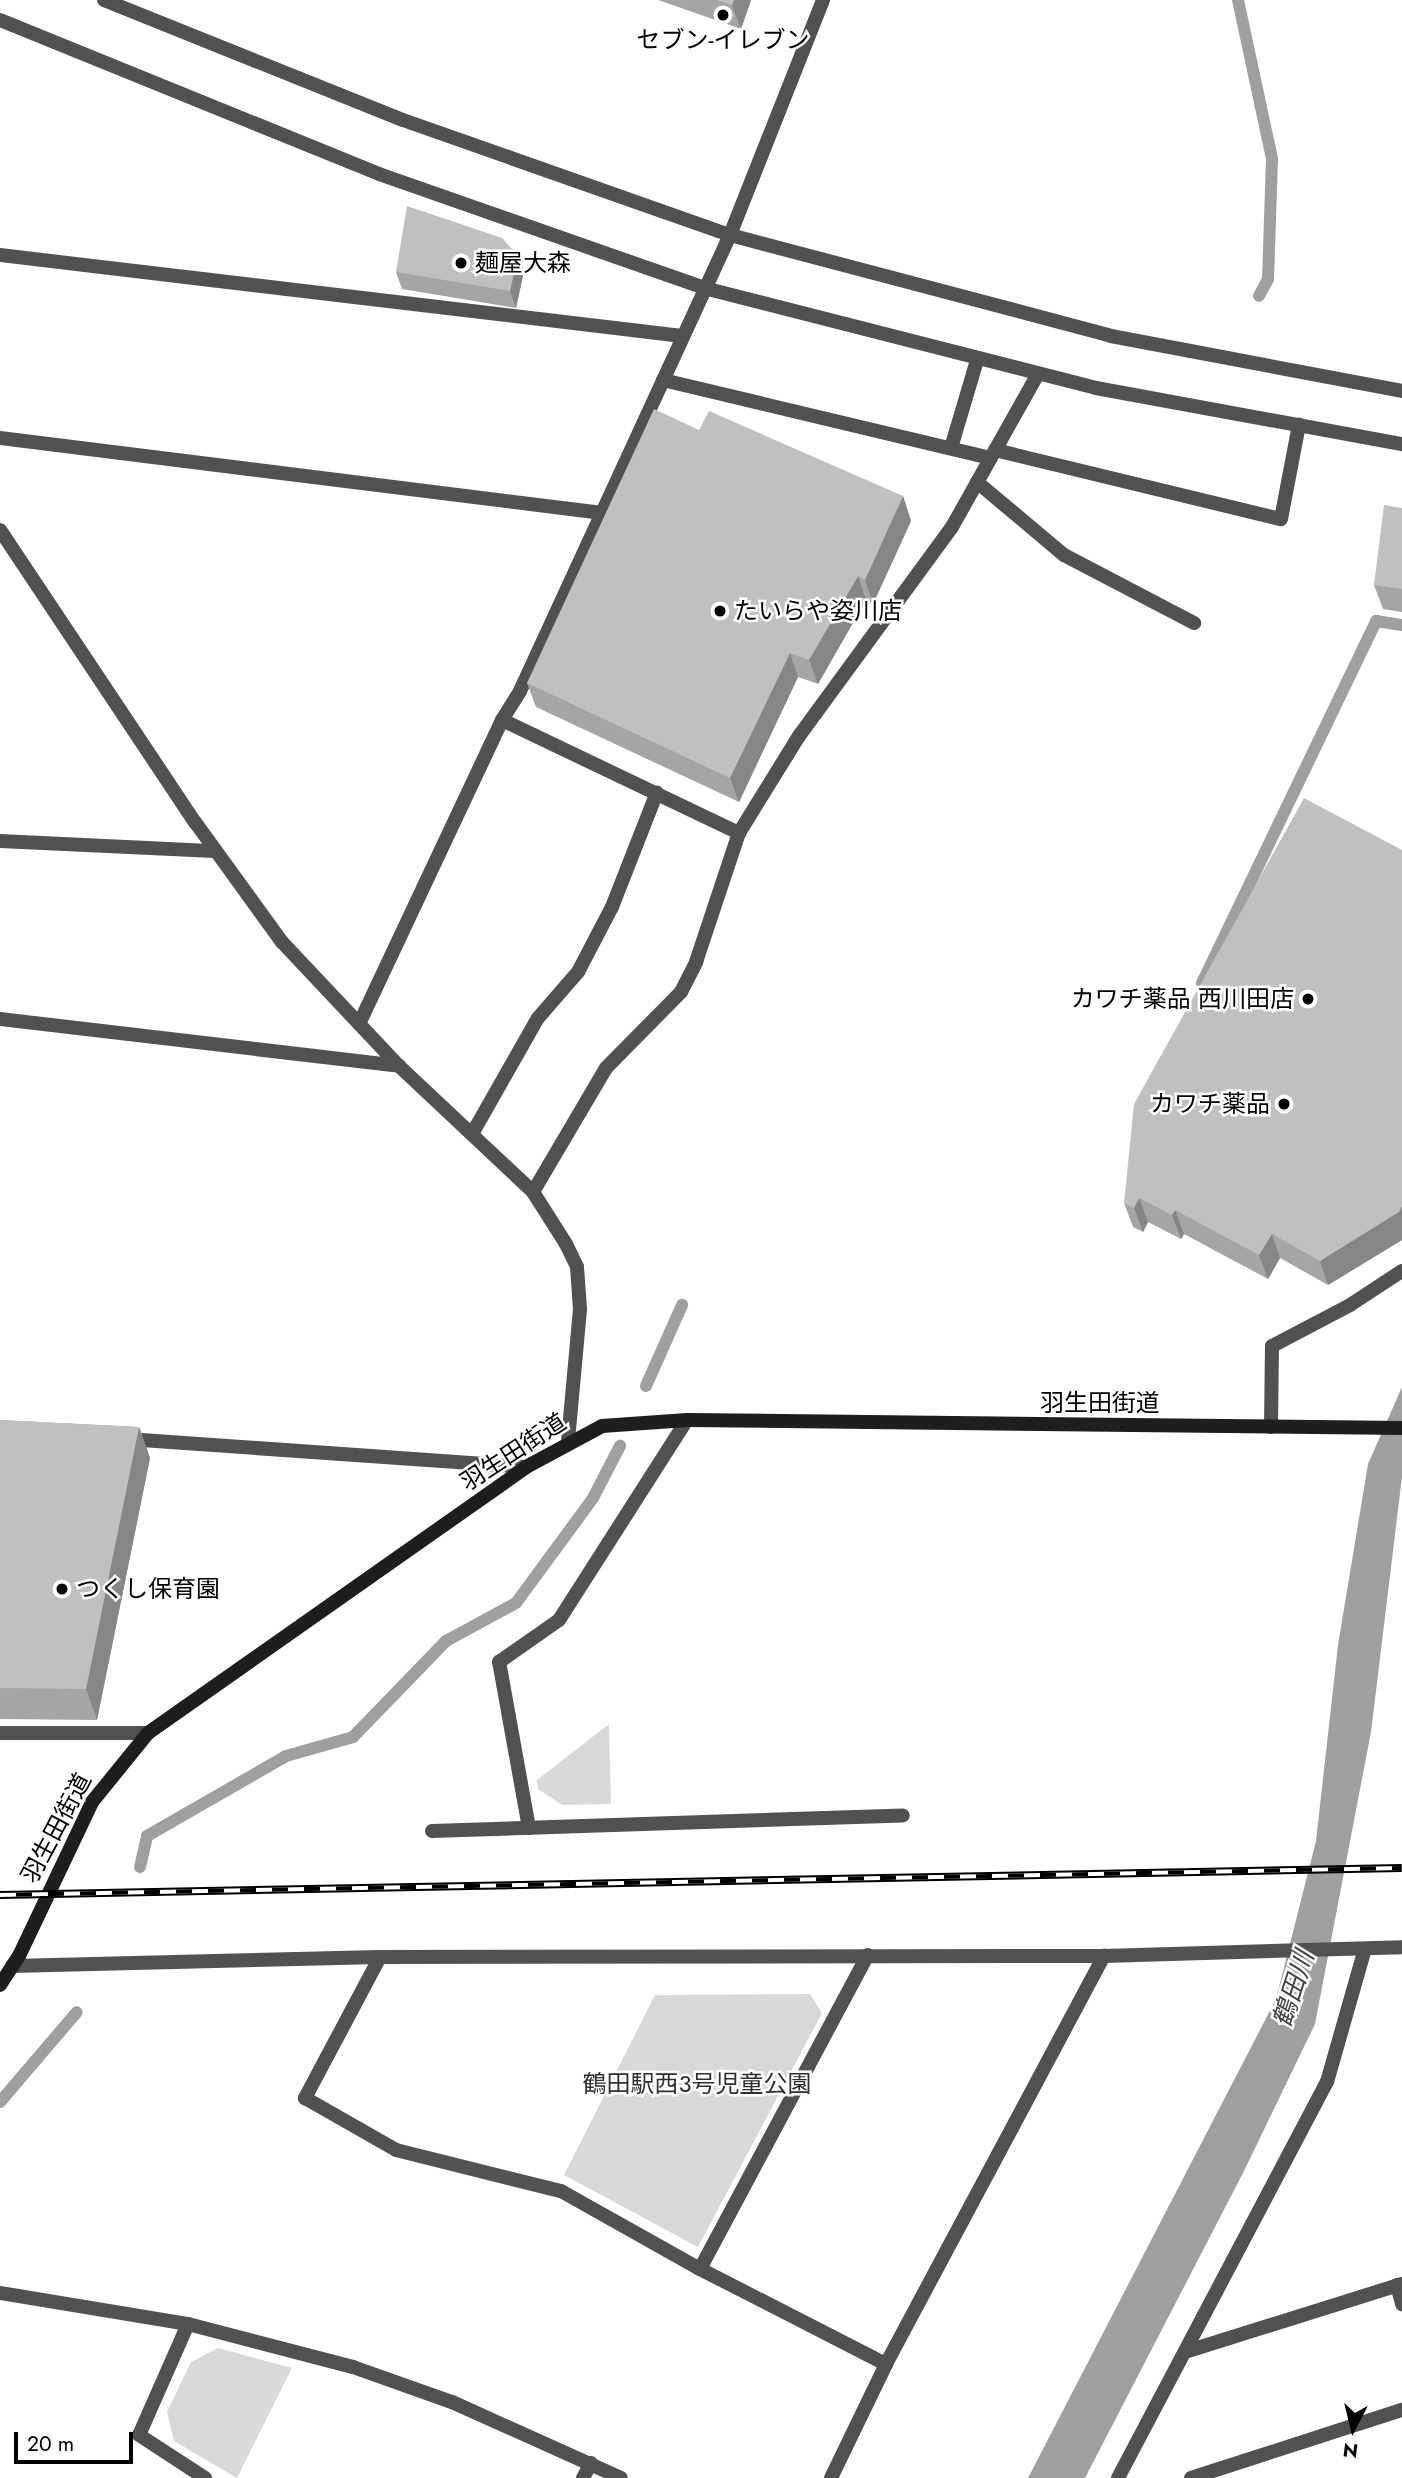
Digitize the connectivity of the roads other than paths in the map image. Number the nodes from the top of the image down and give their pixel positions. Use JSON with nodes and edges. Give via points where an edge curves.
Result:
{"nodes":[{"id":1,"x":104,"y":0,"type":"edge"},
{"id":2,"x":823,"y":0,"type":"edge"},
{"id":3,"x":0,"y":20,"type":"edge"},
{"id":4,"x":730,"y":235,"type":"junction"},
{"id":5,"x":0,"y":255,"type":"edge"},
{"id":6,"x":704,"y":288,"type":"junction"},
{"id":7,"x":682,"y":336,"type":"junction"},
{"id":8,"x":977,"y":360,"type":"junction"},
{"id":9,"x":1038,"y":374,"type":"junction"},
{"id":10,"x":663,"y":380,"type":"junction"},
{"id":11,"x":1402,"y":391,"type":"edge"},
{"id":12,"x":1299,"y":425,"type":"junction"},
{"id":13,"x":0,"y":438,"type":"edge"},
{"id":14,"x":1402,"y":443,"type":"edge"},
{"id":15,"x":951,"y":448,"type":"junction"},
{"id":16,"x":993,"y":454,"type":"junction"},
{"id":17,"x":977,"y":482,"type":"junction"},
{"id":18,"x":602,"y":513,"type":"junction"},
{"id":19,"x":0,"y":530,"type":"edge"},
{"id":20,"x":1194,"y":623,"type":"dead end"},
{"id":21,"x":502,"y":720,"type":"junction"},
{"id":22,"x":657,"y":792,"type":"junction"},
{"id":23,"x":738,"y":833,"type":"junction"},
{"id":24,"x":0,"y":841,"type":"edge"},
{"id":25,"x":215,"y":851,"type":"junction"},
{"id":26,"x":0,"y":1020,"type":"edge"},
{"id":27,"x":359,"y":1024,"type":"junction"},
{"id":28,"x":399,"y":1066,"type":"junction"},
{"id":29,"x":472,"y":1134,"type":"junction"},
{"id":30,"x":533,"y":1192,"type":"junction"},
{"id":31,"x":1402,"y":1271,"type":"edge"},
{"id":32,"x":687,"y":1420,"type":"junction"},
{"id":33,"x":1271,"y":1427,"type":"junction"},
{"id":34,"x":1402,"y":1428,"type":"edge"},
{"id":35,"x":111,"y":1438,"type":"edge"},
{"id":36,"x":568,"y":1441,"type":"junction"},
{"id":37,"x":526,"y":1467,"type":"junction"},
{"id":38,"x":148,"y":1732,"type":"junction"},
{"id":39,"x":0,"y":1733,"type":"edge"},
{"id":40,"x":903,"y":1815,"type":"dead end"},
{"id":41,"x":529,"y":1828,"type":"junction"},
{"id":42,"x":432,"y":1831,"type":"dead end"},
{"id":43,"x":1402,"y":1947,"type":"edge"},
{"id":44,"x":1365,"y":1949,"type":"junction"},
{"id":45,"x":868,"y":1955,"type":"junction"},
{"id":46,"x":1104,"y":1956,"type":"junction"},
{"id":47,"x":380,"y":1957,"type":"junction"},
{"id":48,"x":12,"y":1966,"type":"junction"},
{"id":49,"x":0,"y":1985,"type":"edge"},
{"id":50,"x":700,"y":2269,"type":"junction"},
{"id":51,"x":1399,"y":2285,"type":"edge"},
{"id":52,"x":0,"y":2292,"type":"edge"},
{"id":53,"x":1402,"y":2304,"type":"edge"},
{"id":54,"x":188,"y":2323,"type":"junction"},
{"id":55,"x":1188,"y":2351,"type":"junction"},
{"id":56,"x":886,"y":2364,"type":"junction"},
{"id":57,"x":1402,"y":2410,"type":"edge"},
{"id":58,"x":591,"y":2463,"type":"junction"},
{"id":59,"x":205,"y":2478,"type":"edge"},
{"id":60,"x":583,"y":2478,"type":"edge"},
{"id":61,"x":621,"y":2478,"type":"edge"},
{"id":62,"x":831,"y":2478,"type":"edge"},
{"id":63,"x":1118,"y":2478,"type":"edge"},
{"id":64,"x":1191,"y":2478,"type":"edge"}],
"edges":[{"from":1,"to":4,"type":"street","via":[[403,120]]},
{"from":2,"to":4,"type":"street"},
{"from":3,"to":6,"type":"street","via":[[379,174]]},
{"from":4,"to":6,"type":"street"},
{"from":4,"to":11,"type":"street","via":[[1111,336]]},
{"from":5,"to":7,"type":"street"},
{"from":6,"to":7,"type":"street"},
{"from":6,"to":8,"type":"street"},
{"from":7,"to":10,"type":"street"},
{"from":8,"to":9,"type":"street"},
{"from":8,"to":15,"type":"street"},
{"from":9,"to":12,"type":"street"},
{"from":9,"to":16,"type":"street"},
{"from":10,"to":15,"type":"street"},
{"from":10,"to":18,"type":"street"},
{"from":12,"to":14,"type":"street"},
{"from":12,"to":16,"type":"street","via":[[1281,519]]},
{"from":13,"to":18,"type":"street"},
{"from":15,"to":16,"type":"street"},
{"from":16,"to":17,"type":"street"},
{"from":17,"to":20,"type":"street","via":[[1064,555]]},
{"from":17,"to":23,"type":"street","via":[[952,527],[799,736]]},
{"from":18,"to":21,"type":"street","via":[[520,691]]},
{"from":19,"to":25,"type":"street"},
{"from":21,"to":22,"type":"street"},
{"from":21,"to":27,"type":"street"},
{"from":22,"to":23,"type":"street"},
{"from":22,"to":29,"type":"street","via":[[612,906],[578,972],[538,1018]]},
{"from":23,"to":30,"type":"street","via":[[696,962],[681,992],[606,1069]]},
{"from":24,"to":25,"type":"street"},
{"from":25,"to":27,"type":"street","via":[[282,942]]},
{"from":26,"to":28,"type":"street"},
{"from":27,"to":28,"type":"street"},
{"from":28,"to":29,"type":"street"},
{"from":29,"to":30,"type":"street"},
{"from":30,"to":36,"type":"street","via":[[577,1267],[580,1309]]},
{"from":31,"to":33,"type":"street","via":[[1272,1346]]},
{"from":32,"to":33,"type":"main road","name":"羽生田街道"},
{"from":32,"to":36,"type":"main road","name":"羽生田街道","via":[[602,1426]]},
{"from":32,"to":41,"type":"street","via":[[559,1620],[499,1662]]},
{"from":33,"to":34,"type":"main road","name":"羽生田街道"},
{"from":35,"to":37,"type":"street"},
{"from":36,"to":37,"type":"main road","name":"羽生田街道"},
{"from":37,"to":38,"type":"main road","name":"羽生田街道"},
{"from":38,"to":39,"type":"street"},
{"from":38,"to":48,"type":"main road","name":"羽生田街道","via":[[92,1802]]},
{"from":40,"to":41,"type":"street"},
{"from":41,"to":42,"type":"street"},
{"from":43,"to":44,"type":"street"},
{"from":44,"to":46,"type":"street"},
{"from":44,"to":55,"type":"street","via":[[1326,2082]]},
{"from":45,"to":46,"type":"street"},
{"from":45,"to":47,"type":"street"},
{"from":45,"to":50,"type":"street"},
{"from":46,"to":56,"type":"street"},
{"from":47,"to":48,"type":"street"},
{"from":47,"to":50,"type":"street","via":[[305,2098],[396,2150],[561,2191]]},
{"from":48,"to":49,"type":"main road","name":"羽生田街道"},
{"from":50,"to":56,"type":"street"},
{"from":51,"to":53,"type":"street"},
{"from":51,"to":55,"type":"street"},
{"from":52,"to":54,"type":"street"},
{"from":54,"to":58,"type":"street","via":[[365,2372],[453,2402]]},
{"from":54,"to":59,"type":"street","via":[[139,2435]]},
{"from":55,"to":63,"type":"street"},
{"from":56,"to":62,"type":"street"},
{"from":57,"to":64,"type":"street"},
{"from":58,"to":60,"type":"street"},
{"from":58,"to":61,"type":"street"}]}
